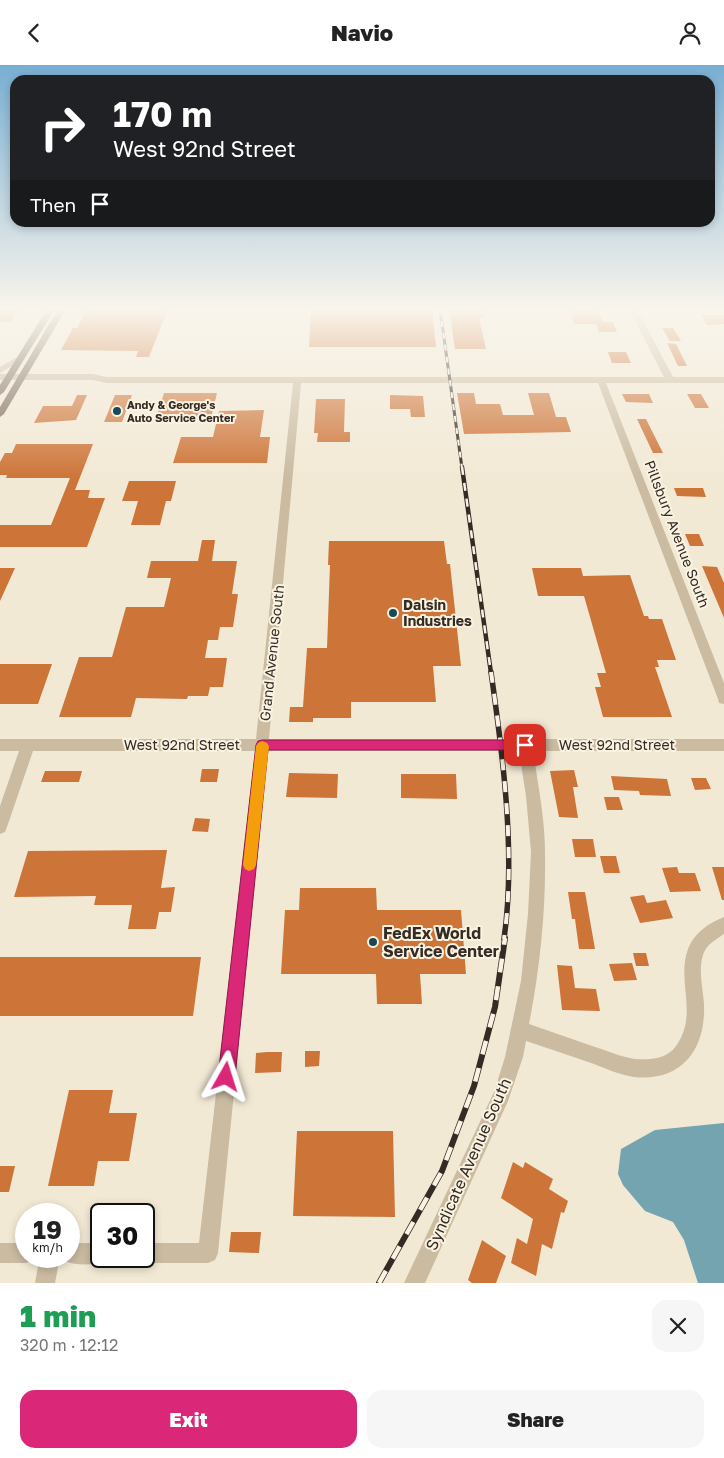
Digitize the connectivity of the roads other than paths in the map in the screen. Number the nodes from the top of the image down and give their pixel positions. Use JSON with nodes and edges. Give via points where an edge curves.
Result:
{"nodes":[{"id":1,"x":15,"y":366,"type":"edge"},
{"id":2,"x":28,"y":366,"type":"edge"},
{"id":3,"x":33,"y":366,"type":"edge"},
{"id":4,"x":663,"y":366,"type":"edge"},
{"id":5,"x":61,"y":377,"type":"junction"},
{"id":6,"x":4,"y":380,"type":"edge"},
{"id":7,"x":20,"y":380,"type":"junction"},
{"id":8,"x":106,"y":380,"type":"junction"},
{"id":9,"x":602,"y":380,"type":"junction"},
{"id":10,"x":670,"y":380,"type":"junction"},
{"id":11,"x":724,"y":380,"type":"edge"},
{"id":12,"x":297,"y":381,"type":"junction"},
{"id":13,"x":0,"y":392,"type":"edge"},
{"id":14,"x":0,"y":414,"type":"edge"},
{"id":15,"x":724,"y":699,"type":"edge"},
{"id":16,"x":0,"y":745,"type":"edge"},
{"id":17,"x":28,"y":745,"type":"junction"},
{"id":18,"x":262,"y":745,"type":"junction"},
{"id":19,"x":525,"y":745,"type":"junction"},
{"id":20,"x":724,"y":745,"type":"edge"},
{"id":21,"x":0,"y":827,"type":"edge"},
{"id":22,"x":724,"y":925,"type":"edge"},
{"id":23,"x":520,"y":1030,"type":"junction"},
{"id":24,"x":0,"y":1253,"type":"edge"},
{"id":25,"x":15,"y":1253,"type":"edge"},
{"id":26,"x":155,"y":1253,"type":"edge"},
{"id":27,"x":48,"y":1268,"type":"edge"},
{"id":28,"x":45,"y":1283,"type":"edge"},
{"id":29,"x":414,"y":1283,"type":"edge"}],
"edges":[{"from":1,"to":6,"type":"main road"},
{"from":2,"to":7,"type":"main road"},
{"from":3,"to":5,"type":"street","via":[[37,371]]},
{"from":4,"to":10,"type":"street"},
{"from":5,"to":7,"type":"street"},
{"from":5,"to":8,"type":"street"},
{"from":6,"to":7,"type":"street"},
{"from":6,"to":13,"type":"main road"},
{"from":7,"to":8,"type":"street","via":[[95,383]]},
{"from":7,"to":14,"type":"main road"},
{"from":8,"to":12,"type":"street"},
{"from":9,"to":10,"type":"street"},
{"from":9,"to":12,"type":"street"},
{"from":9,"to":15,"type":"street","name":"Pillsbury Avenue South"},
{"from":10,"to":11,"type":"street"},
{"from":12,"to":18,"type":"street","name":"Grand Avenue South"},
{"from":16,"to":17,"type":"street","name":"West 92nd Street"},
{"from":17,"to":18,"type":"street","name":"West 92nd Street"},
{"from":17,"to":21,"type":"street"},
{"from":18,"to":19,"type":"street","name":"West 92nd Street"},
{"from":18,"to":26,"type":"street","name":"Grand Avenue South","via":[[208,1253]]},
{"from":19,"to":20,"type":"street","name":"West 92nd Street"},
{"from":19,"to":23,"type":"street","name":"Syndicate Avenue South","via":[[538,852],[536,914]]},
{"from":22,"to":23,"type":"street","via":[[712,930],[701,941],[695,955],[693,973],[700,1012],[697,1031],[689,1048],[676,1060],[658,1067],[639,1069]]},
{"from":23,"to":29,"type":"street","name":"Syndicate Avenue South","via":[[502,1095]]},
{"from":24,"to":25,"type":"street"},
{"from":27,"to":28,"type":"street"}]}
